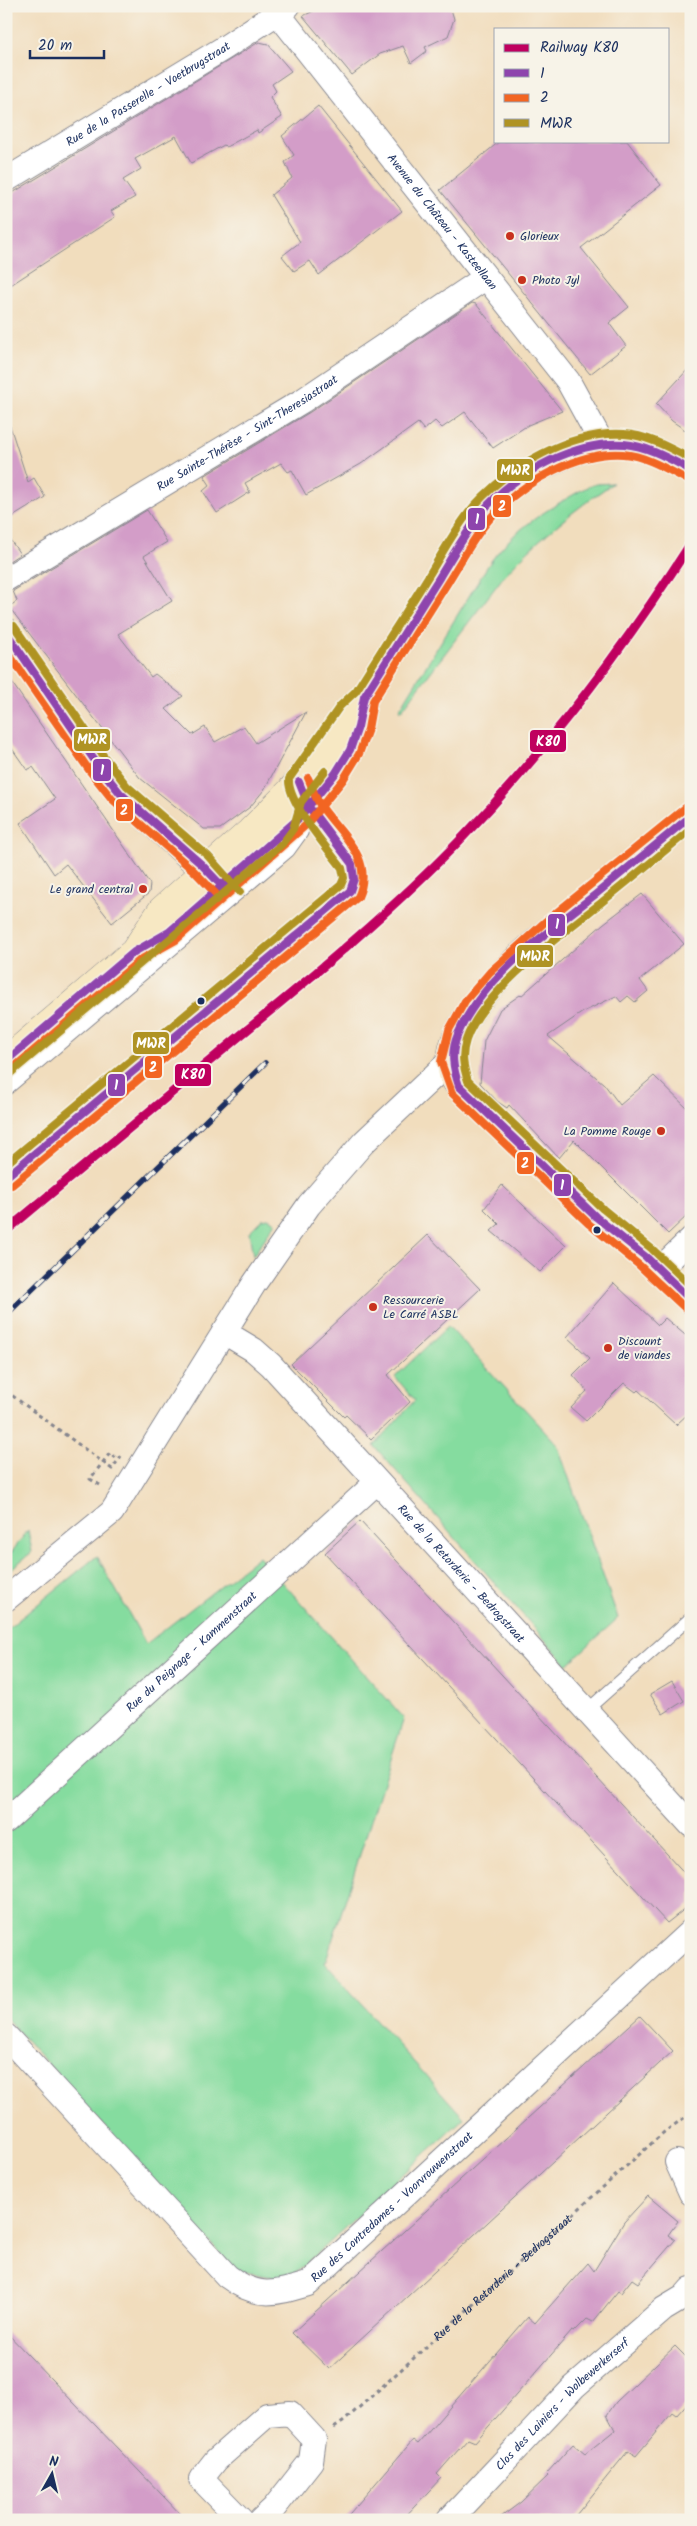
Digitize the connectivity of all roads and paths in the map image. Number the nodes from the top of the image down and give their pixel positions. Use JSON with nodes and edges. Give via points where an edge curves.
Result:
{"nodes":[{"id":1,"x":279,"y":8,"type":"edge"},
{"id":2,"x":6,"y":180,"type":"edge"},
{"id":3,"x":485,"y":278,"type":"junction"},
{"id":4,"x":603,"y":445,"type":"junction"},
{"id":5,"x":691,"y":470,"type":"edge"},
{"id":6,"x":6,"y":580,"type":"edge"},
{"id":7,"x":6,"y":632,"type":"edge"},
{"id":8,"x":364,"y":697,"type":"junction"},
{"id":9,"x":299,"y":782,"type":"junction"},
{"id":10,"x":309,"y":807,"type":"junction"},
{"id":11,"x":691,"y":816,"type":"edge"},
{"id":12,"x":221,"y":885,"type":"junction"},
{"id":13,"x":451,"y":1060,"type":"junction"},
{"id":14,"x":6,"y":1061,"type":"edge"},
{"id":15,"x":6,"y":1090,"type":"edge"},
{"id":16,"x":6,"y":1177,"type":"edge"},
{"id":17,"x":691,"y":1239,"type":"edge"},
{"id":18,"x":660,"y":1270,"type":"junction"},
{"id":19,"x":691,"y":1300,"type":"edge"},
{"id":20,"x":224,"y":1332,"type":"junction"},
{"id":21,"x":6,"y":1391,"type":"edge"},
{"id":22,"x":110,"y":1453,"type":"dead end"},
{"id":23,"x":121,"y":1456,"type":"dead end"},
{"id":24,"x":112,"y":1469,"type":"junction"},
{"id":25,"x":108,"y":1474,"type":"dead end"},
{"id":26,"x":104,"y":1480,"type":"dead end"},
{"id":27,"x":377,"y":1482,"type":"junction"},
{"id":28,"x":6,"y":1600,"type":"edge"},
{"id":29,"x":688,"y":1620,"type":"dead end"},
{"id":30,"x":587,"y":1710,"type":"junction"},
{"id":31,"x":6,"y":1821,"type":"edge"},
{"id":32,"x":691,"y":1825,"type":"edge"},
{"id":33,"x":691,"y":1931,"type":"edge"},
{"id":34,"x":6,"y":2036,"type":"edge"},
{"id":35,"x":691,"y":2113,"type":"edge"},
{"id":36,"x":676,"y":2162,"type":"dead end"},
{"id":37,"x":691,"y":2193,"type":"edge"},
{"id":38,"x":688,"y":2296,"type":"edge"},
{"id":39,"x":314,"y":2439,"type":"junction"},
{"id":40,"x":241,"y":2520,"type":"edge"},
{"id":41,"x":261,"y":2520,"type":"edge"},
{"id":42,"x":449,"y":2520,"type":"edge"}],
"edges":[{"from":1,"to":2,"type":"street","name":"Rue de la Passerelle - Voetbrugstraat","via":[[224,48]]},
{"from":1,"to":3,"type":"street","name":"Avenue du Château - Kasteellaan"},
{"from":3,"to":4,"type":"street","name":"Avenue du Château - Kasteellaan","via":[[568,381]]},
{"from":3,"to":6,"type":"street","name":"Rue Sainte-Thérèse - Sint-Theresiastraat","via":[[302,401]]},
{"from":4,"to":5,"type":"main road","via":[[643,448]]},
{"from":4,"to":8,"type":"main road","via":[[550,463],[511,486],[487,507],[460,544]]},
{"from":7,"to":12,"type":"main road","via":[[109,781]]},
{"from":8,"to":9,"type":"main road","via":[[348,712]]},
{"from":8,"to":10,"type":"main road","via":[[350,750]]},
{"from":9,"to":10,"type":"lane"},
{"from":9,"to":12,"type":"main road","via":[[273,811]]},
{"from":10,"to":12,"type":"main road"},
{"from":10,"to":16,"type":"lane","via":[[352,864],[354,879],[350,891]]},
{"from":11,"to":13,"type":"main road","via":[[509,967],[469,1014],[456,1039]]},
{"from":12,"to":14,"type":"main road","via":[[156,917],[134,952]]},
{"from":12,"to":15,"type":"lane"},
{"from":13,"to":18,"type":"main road","via":[[459,1086],[596,1217]]},
{"from":13,"to":20,"type":"street","via":[[364,1142],[321,1190]]},
{"from":17,"to":18,"type":"street"},
{"from":18,"to":19,"type":"main road"},
{"from":20,"to":27,"type":"street","name":"Rue de la Retorderie - Bedrogstraat","via":[[262,1356]]},
{"from":20,"to":28,"type":"street","via":[[112,1512]]},
{"from":21,"to":24,"type":"path","bridge":true},
{"from":22,"to":26,"type":"path","via":[[90,1479],[99,1486]]},
{"from":23,"to":24,"type":"path","bridge":true},
{"from":24,"to":25,"type":"path"},
{"from":27,"to":30,"type":"street","name":"Rue de la Retorderie - Bedrogstraat"},
{"from":27,"to":31,"type":"street","name":"Rue du Peignage - Kammenstraat"},
{"from":29,"to":30,"type":"lane"},
{"from":30,"to":32,"type":"street","name":"Rue de la Retorderie - Bedrogstraat"},
{"from":33,"to":34,"type":"street","name":"Rue des Contredames - Voorvrouwenstraat","via":[[308,2284],[285,2291],[264,2293],[243,2288],[227,2276]]},
{"from":35,"to":39,"type":"path","name":"Rue de la Retorderie - Bedrogstraat","via":[[664,2133],[343,2422]]},
{"from":36,"to":37,"type":"street"},
{"from":38,"to":42,"type":"street","name":"Clos des Lainiers - Wolbewerkerserf","via":[[664,2309],[574,2387]]},
{"from":39,"to":40,"type":"street","via":[[290,2413],[267,2415],[216,2460],[201,2479]]},
{"from":39,"to":41,"type":"street","via":[[311,2461]]}]}
